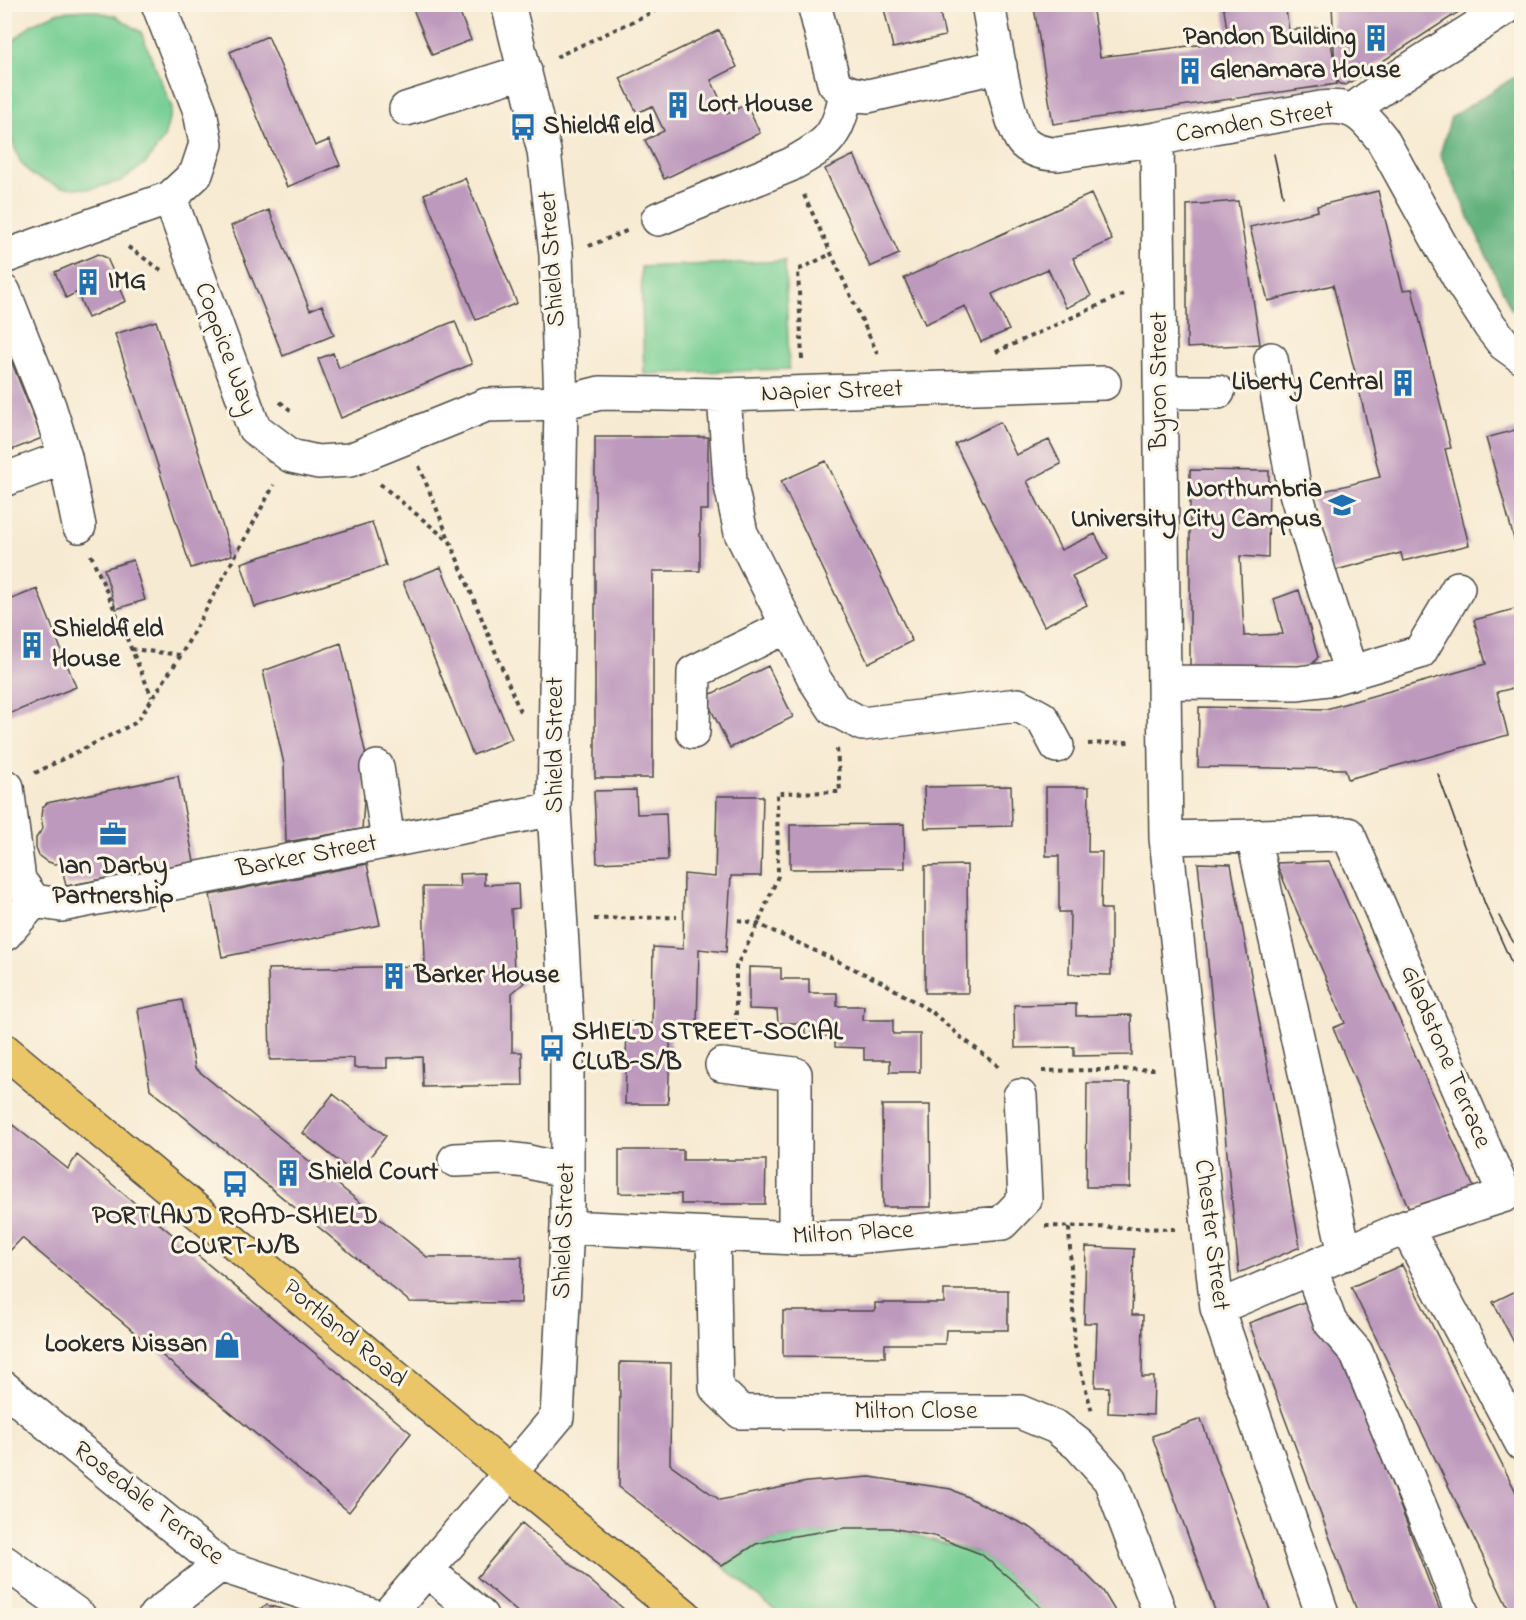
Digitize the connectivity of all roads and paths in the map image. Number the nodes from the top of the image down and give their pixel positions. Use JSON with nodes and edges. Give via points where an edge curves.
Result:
{"nodes":[{"id":1,"x":158,"y":4,"type":"edge"},
{"id":2,"x":508,"y":4,"type":"edge"},
{"id":3,"x":670,"y":4,"type":"edge"},
{"id":4,"x":814,"y":4,"type":"edge"},
{"id":5,"x":988,"y":4,"type":"edge"},
{"id":6,"x":1512,"y":4,"type":"edge"},
{"id":7,"x":1000,"y":66,"type":"junction"},
{"id":8,"x":525,"y":71,"type":"junction"},
{"id":9,"x":846,"y":92,"type":"junction"},
{"id":10,"x":406,"y":109,"type":"dead end"},
{"id":11,"x":1353,"y":110,"type":"junction"},
{"id":12,"x":1157,"y":140,"type":"junction"},
{"id":13,"x":790,"y":165,"type":"junction"},
{"id":14,"x":170,"y":198,"type":"junction"},
{"id":15,"x":658,"y":219,"type":"joint"},
{"id":16,"x":95,"y":224,"type":"junction"},
{"id":17,"x":831,"y":254,"type":"junction"},
{"id":18,"x":4,"y":257,"type":"edge"},
{"id":19,"x":556,"y":260,"type":"junction"},
{"id":20,"x":161,"y":270,"type":"dead end"},
{"id":21,"x":1160,"y":278,"type":"junction"},
{"id":22,"x":4,"y":292,"type":"edge"},
{"id":23,"x":988,"y":355,"type":"dead end"},
{"id":24,"x":1521,"y":357,"type":"edge"},
{"id":25,"x":1271,"y":359,"type":"dead end"},
{"id":26,"x":1104,"y":383,"type":"dead end"},
{"id":27,"x":894,"y":390,"type":"junction"},
{"id":28,"x":1160,"y":392,"type":"junction"},
{"id":29,"x":1218,"y":392,"type":"dead end"},
{"id":30,"x":804,"y":393,"type":"junction"},
{"id":31,"x":272,"y":394,"type":"dead end"},
{"id":32,"x":724,"y":395,"type":"junction"},
{"id":33,"x":561,"y":402,"type":"junction"},
{"id":34,"x":298,"y":416,"type":"dead end"},
{"id":35,"x":408,"y":437,"type":"junction"},
{"id":36,"x":291,"y":456,"type":"junction"},
{"id":37,"x":66,"y":457,"type":"junction"},
{"id":38,"x":350,"y":460,"type":"junction"},
{"id":39,"x":4,"y":480,"type":"edge"},
{"id":40,"x":79,"y":526,"type":"joint"},
{"id":41,"x":451,"y":543,"type":"junction"},
{"id":42,"x":1458,"y":588,"type":"dead end"},
{"id":43,"x":788,"y":626,"type":"junction"},
{"id":44,"x":130,"y":649,"type":"junction"},
{"id":45,"x":181,"y":655,"type":"junction"},
{"id":46,"x":1351,"y":673,"type":"junction"},
{"id":47,"x":1164,"y":682,"type":"junction"},
{"id":48,"x":152,"y":698,"type":"junction"},
{"id":49,"x":834,"y":709,"type":"junction"},
{"id":50,"x":523,"y":719,"type":"dead end"},
{"id":51,"x":693,"y":732,"type":"dead end"},
{"id":52,"x":1165,"y":740,"type":"junction"},
{"id":53,"x":1057,"y":746,"type":"joint"},
{"id":54,"x":377,"y":767,"type":"dead end"},
{"id":55,"x":7,"y":787,"type":"joint"},
{"id":56,"x":554,"y":809,"type":"junction"},
{"id":57,"x":1254,"y":836,"type":"junction"},
{"id":58,"x":1166,"y":838,"type":"junction"},
{"id":59,"x":388,"y":841,"type":"junction"},
{"id":60,"x":47,"y":903,"type":"junction"},
{"id":61,"x":677,"y":917,"type":"dead end"},
{"id":62,"x":561,"y":919,"type":"junction"},
{"id":63,"x":738,"y":920,"type":"dead end"},
{"id":64,"x":758,"y":924,"type":"junction"},
{"id":65,"x":5,"y":934,"type":"edge"},
{"id":66,"x":4,"y":1050,"type":"edge"},
{"id":67,"x":729,"y":1065,"type":"joint"},
{"id":68,"x":1191,"y":1068,"type":"junction"},
{"id":69,"x":1029,"y":1083,"type":"junction"},
{"id":70,"x":456,"y":1160,"type":"dead end"},
{"id":71,"x":567,"y":1171,"type":"junction"},
{"id":72,"x":1002,"y":1223,"type":"junction"},
{"id":73,"x":567,"y":1227,"type":"junction"},
{"id":74,"x":1406,"y":1227,"type":"junction"},
{"id":75,"x":1069,"y":1228,"type":"junction"},
{"id":76,"x":1209,"y":1229,"type":"junction"},
{"id":77,"x":713,"y":1234,"type":"junction"},
{"id":78,"x":795,"y":1238,"type":"junction"},
{"id":79,"x":1345,"y":1254,"type":"junction"},
{"id":80,"x":1311,"y":1269,"type":"junction"},
{"id":81,"x":1217,"y":1308,"type":"junction"},
{"id":82,"x":4,"y":1388,"type":"edge"},
{"id":83,"x":1093,"y":1414,"type":"dead end"},
{"id":84,"x":1521,"y":1444,"type":"edge"},
{"id":85,"x":510,"y":1473,"type":"junction"},
{"id":86,"x":4,"y":1562,"type":"edge"},
{"id":87,"x":220,"y":1565,"type":"junction"},
{"id":88,"x":427,"y":1570,"type":"junction"},
{"id":89,"x":79,"y":1616,"type":"edge"},
{"id":90,"x":154,"y":1616,"type":"edge"},
{"id":91,"x":374,"y":1616,"type":"edge"},
{"id":92,"x":387,"y":1616,"type":"edge"},
{"id":93,"x":481,"y":1616,"type":"edge"},
{"id":94,"x":685,"y":1616,"type":"edge"},
{"id":95,"x":1161,"y":1616,"type":"edge"},
{"id":96,"x":1323,"y":1616,"type":"edge"},
{"id":97,"x":1463,"y":1616,"type":"edge"}],
"edges":[{"from":1,"to":14,"type":"street","via":[[200,111],[206,144],[196,174]]},
{"from":2,"to":8,"type":"street","name":"Shield Street"},
{"from":3,"to":8,"type":"path"},
{"from":4,"to":9,"type":"street","via":[[834,83]]},
{"from":5,"to":7,"type":"street","name":"Camden Street"},
{"from":6,"to":11,"type":"street","name":"Camden Street"},
{"from":7,"to":9,"type":"street","via":[[868,96]]},
{"from":7,"to":12,"type":"street","name":"Camden Street","via":[[1016,131],[1030,148],[1043,154],[1058,154]]},
{"from":8,"to":10,"type":"street"},
{"from":8,"to":19,"type":"street","name":"Shield Street","via":[[544,151]]},
{"from":9,"to":13,"type":"street","via":[[835,131],[824,144]]},
{"from":11,"to":12,"type":"street","name":"Camden Street","via":[[1322,108]]},
{"from":11,"to":24,"type":"street","name":"Camden Street","via":[[1382,139],[1490,326]]},
{"from":12,"to":21,"type":"street","name":"Byron Street"},
{"from":13,"to":15,"type":"street"},
{"from":13,"to":17,"type":"path"},
{"from":14,"to":16,"type":"street"},
{"from":14,"to":36,"type":"street","name":"Coppice Way","via":[[254,428]]},
{"from":15,"to":19,"type":"path"},
{"from":16,"to":18,"type":"street"},
{"from":16,"to":20,"type":"path"},
{"from":17,"to":27,"type":"path"},
{"from":17,"to":30,"type":"path","via":[[798,270]]},
{"from":19,"to":33,"type":"street","name":"Shield Street"},
{"from":21,"to":23,"type":"path"},
{"from":21,"to":28,"type":"street","name":"Byron Street"},
{"from":22,"to":37,"type":"street"},
{"from":25,"to":46,"type":"street","via":[[1294,486]]},
{"from":26,"to":27,"type":"street","name":"Napier Street"},
{"from":27,"to":30,"type":"street","name":"Napier Street"},
{"from":28,"to":29,"type":"street"},
{"from":28,"to":47,"type":"street","name":"Byron Street"},
{"from":30,"to":32,"type":"street","name":"Napier Street"},
{"from":31,"to":34,"type":"path"},
{"from":32,"to":33,"type":"street","name":"Napier Street","via":[[600,393]]},
{"from":32,"to":43,"type":"street","via":[[730,481],[741,533]]},
{"from":33,"to":35,"type":"street","name":"Coppice Way","via":[[486,405]]},
{"from":33,"to":56,"type":"street","name":"Shield Street"},
{"from":35,"to":38,"type":"street","name":"Coppice Way"},
{"from":35,"to":41,"type":"path"},
{"from":36,"to":38,"type":"street","name":"Coppice Way","via":[[318,462]]},
{"from":36,"to":45,"type":"path"},
{"from":37,"to":39,"type":"street"},
{"from":37,"to":40,"type":"street"},
{"from":38,"to":41,"type":"path"},
{"from":40,"to":44,"type":"path"},
{"from":41,"to":50,"type":"path"},
{"from":42,"to":46,"type":"street","via":[[1420,652]]},
{"from":43,"to":49,"type":"street"},
{"from":43,"to":51,"type":"street","via":[[694,672]]},
{"from":44,"to":45,"type":"path"},
{"from":44,"to":48,"type":"path"},
{"from":45,"to":48,"type":"path"},
{"from":46,"to":47,"type":"street","via":[[1298,683]]},
{"from":47,"to":52,"type":"street","name":"Byron Street"},
{"from":48,"to":55,"type":"path","via":[[137,722]]},
{"from":49,"to":53,"type":"street","via":[[862,724],[1018,705],[1042,718]]},
{"from":49,"to":64,"type":"path","via":[[840,792],[777,793],[778,876]]},
{"from":52,"to":53,"type":"path"},
{"from":52,"to":58,"type":"street","name":"Byron Street"},
{"from":54,"to":59,"type":"street"},
{"from":55,"to":60,"type":"street","via":[[19,880]]},
{"from":56,"to":59,"type":"street","name":"Barker Street"},
{"from":56,"to":62,"type":"street","name":"Shield Street"},
{"from":57,"to":58,"type":"street"},
{"from":57,"to":74,"type":"street","name":"Gladstone Terrace","via":[[1348,834],[1505,1195]]},
{"from":57,"to":79,"type":"street"},
{"from":58,"to":68,"type":"street","name":"Chester Street"},
{"from":59,"to":60,"type":"street","name":"Barker Street"},
{"from":60,"to":65,"type":"street"},
{"from":61,"to":62,"type":"path"},
{"from":62,"to":71,"type":"street","name":"Shield Street","via":[[567,1030]]},
{"from":63,"to":64,"type":"path"},
{"from":64,"to":67,"type":"path","via":[[736,967]]},
{"from":64,"to":69,"type":"path","via":[[884,983],[933,1013],[995,1063]]},
{"from":66,"to":85,"type":"main road","name":"Portland Road"},
{"from":67,"to":78,"type":"street","via":[[795,1074]]},
{"from":68,"to":69,"type":"path"},
{"from":68,"to":76,"type":"street","name":"Chester Street"},
{"from":69,"to":72,"type":"street","via":[[1025,1199]]},
{"from":70,"to":71,"type":"street","via":[[501,1158]]},
{"from":71,"to":73,"type":"street","name":"Shield Street"},
{"from":72,"to":75,"type":"path"},
{"from":72,"to":78,"type":"street","name":"Milton Place","via":[[853,1237]]},
{"from":73,"to":77,"type":"street","name":"Milton Place"},
{"from":73,"to":85,"type":"street","name":"Shield Street","via":[[557,1417]]},
{"from":74,"to":79,"type":"street","name":"Gladstone Terrace"},
{"from":74,"to":84,"type":"street"},
{"from":75,"to":76,"type":"path"},
{"from":75,"to":83,"type":"path","via":[[1075,1348]]},
{"from":76,"to":81,"type":"street","name":"Chester Street"},
{"from":77,"to":78,"type":"street","name":"Milton Place"},
{"from":77,"to":95,"type":"street","name":"Milton Close","via":[[716,1388],[741,1412],[1020,1412],[1056,1427],[1079,1445],[1110,1480]]},
{"from":79,"to":80,"type":"street","name":"Gladstone Terrace"},
{"from":80,"to":81,"type":"street","name":"Gladstone Terrace"},
{"from":80,"to":97,"type":"street","via":[[1330,1322],[1356,1352]]},
{"from":81,"to":96,"type":"street","name":"Chester Street"},
{"from":82,"to":87,"type":"street","name":"Rosedale Terrace"},
{"from":85,"to":88,"type":"street","name":"Shield Street"},
{"from":85,"to":94,"type":"main road","name":"Portland Road"},
{"from":86,"to":89,"type":"street"},
{"from":87,"to":90,"type":"street"},
{"from":87,"to":91,"type":"street","name":"Rosedale Terrace"},
{"from":88,"to":92,"type":"street","name":"Shield Street"},
{"from":88,"to":93,"type":"street"}]}
